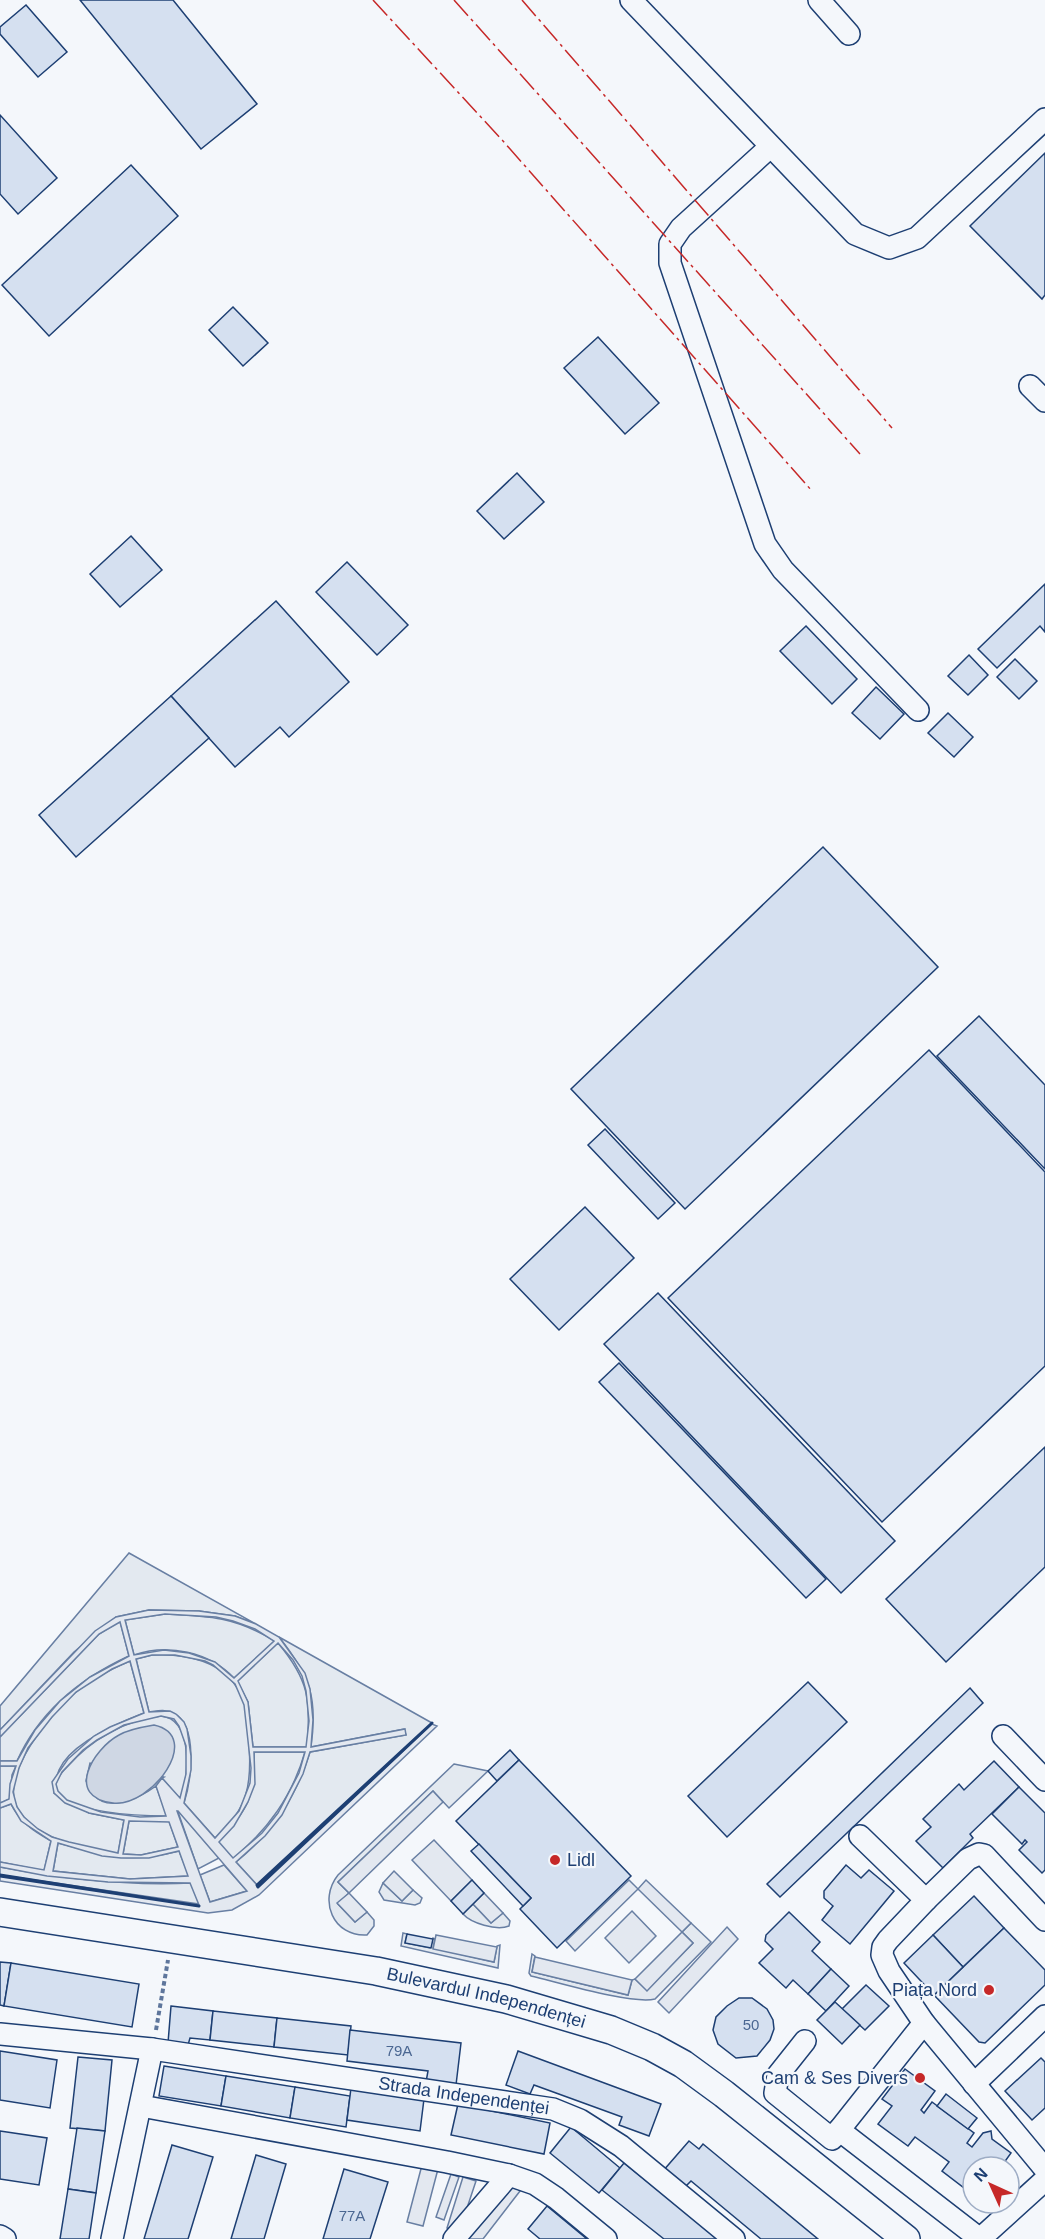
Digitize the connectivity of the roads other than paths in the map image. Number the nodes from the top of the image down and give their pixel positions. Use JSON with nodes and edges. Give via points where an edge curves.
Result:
{"nodes":[{"id":1,"x":631,"y":0,"type":"edge"},
{"id":2,"x":819,"y":0,"type":"edge"},
{"id":3,"x":849,"y":34,"type":"dead end"},
{"id":4,"x":1045,"y":119,"type":"edge"},
{"id":5,"x":770,"y":147,"type":"junction"},
{"id":6,"x":918,"y":710,"type":"dead end"},
{"id":7,"x":1003,"y":1736,"type":"dead end"},
{"id":8,"x":1045,"y":1780,"type":"edge"},
{"id":9,"x":860,"y":1836,"type":"dead end"},
{"id":10,"x":926,"y":1900,"type":"junction"},
{"id":11,"x":0,"y":1912,"type":"edge"},
{"id":12,"x":1045,"y":1920,"type":"edge"},
{"id":13,"x":1045,"y":2016,"type":"edge"},
{"id":14,"x":924,"y":2023,"type":"junction"},
{"id":15,"x":0,"y":2034,"type":"edge"},
{"id":16,"x":805,"y":2041,"type":"dead end"},
{"id":17,"x":152,"y":2049,"type":"junction"},
{"id":18,"x":974,"y":2084,"type":"junction"},
{"id":19,"x":141,"y":2106,"type":"junction"},
{"id":20,"x":839,"y":2130,"type":"junction"},
{"id":21,"x":1045,"y":2169,"type":"edge"},
{"id":22,"x":509,"y":2175,"type":"junction"},
{"id":23,"x":1045,"y":2180,"type":"edge"},
{"id":24,"x":0,"y":2236,"type":"edge"},
{"id":25,"x":5,"y":2239,"type":"edge"},
{"id":26,"x":112,"y":2239,"type":"edge"},
{"id":27,"x":454,"y":2239,"type":"edge"},
{"id":28,"x":606,"y":2239,"type":"edge"},
{"id":29,"x":734,"y":2239,"type":"edge"},
{"id":30,"x":906,"y":2239,"type":"edge"},
{"id":31,"x":980,"y":2239,"type":"edge"}],
"edges":[{"from":1,"to":5,"type":"street"},
{"from":2,"to":3,"type":"street"},
{"from":4,"to":5,"type":"street","via":[[917,238],[889,248],[855,234]]},
{"from":5,"to":6,"type":"street","via":[[681,228],[670,244],[670,263],[765,544],[783,570]]},
{"from":7,"to":8,"type":"street"},
{"from":9,"to":10,"type":"street"},
{"from":10,"to":12,"type":"street","via":[[968,1859],[979,1854]]},
{"from":10,"to":14,"type":"street","via":[[888,1940],[882,1955]]},
{"from":11,"to":30,"type":"main road","name":"Bulevardul Independenței","via":[[320,1961],[469,1990],[611,2030],[683,2064]]},
{"from":13,"to":18,"type":"street"},
{"from":14,"to":18,"type":"street"},
{"from":14,"to":20,"type":"street"},
{"from":15,"to":17,"type":"street","name":"Strada Independenței"},
{"from":16,"to":20,"type":"street","via":[[778,2075],[775,2094],[832,2139]]},
{"from":17,"to":19,"type":"street"},
{"from":17,"to":29,"type":"street","name":"Strada Independenței","via":[[537,2105],[566,2113],[621,2146]]},
{"from":18,"to":21,"type":"street"},
{"from":19,"to":22,"type":"street"},
{"from":19,"to":26,"type":"street"},
{"from":20,"to":31,"type":"street"},
{"from":22,"to":27,"type":"street"},
{"from":22,"to":28,"type":"street","via":[[535,2184]]},
{"from":23,"to":31,"type":"street"},
{"from":24,"to":25,"type":"street"}]}
